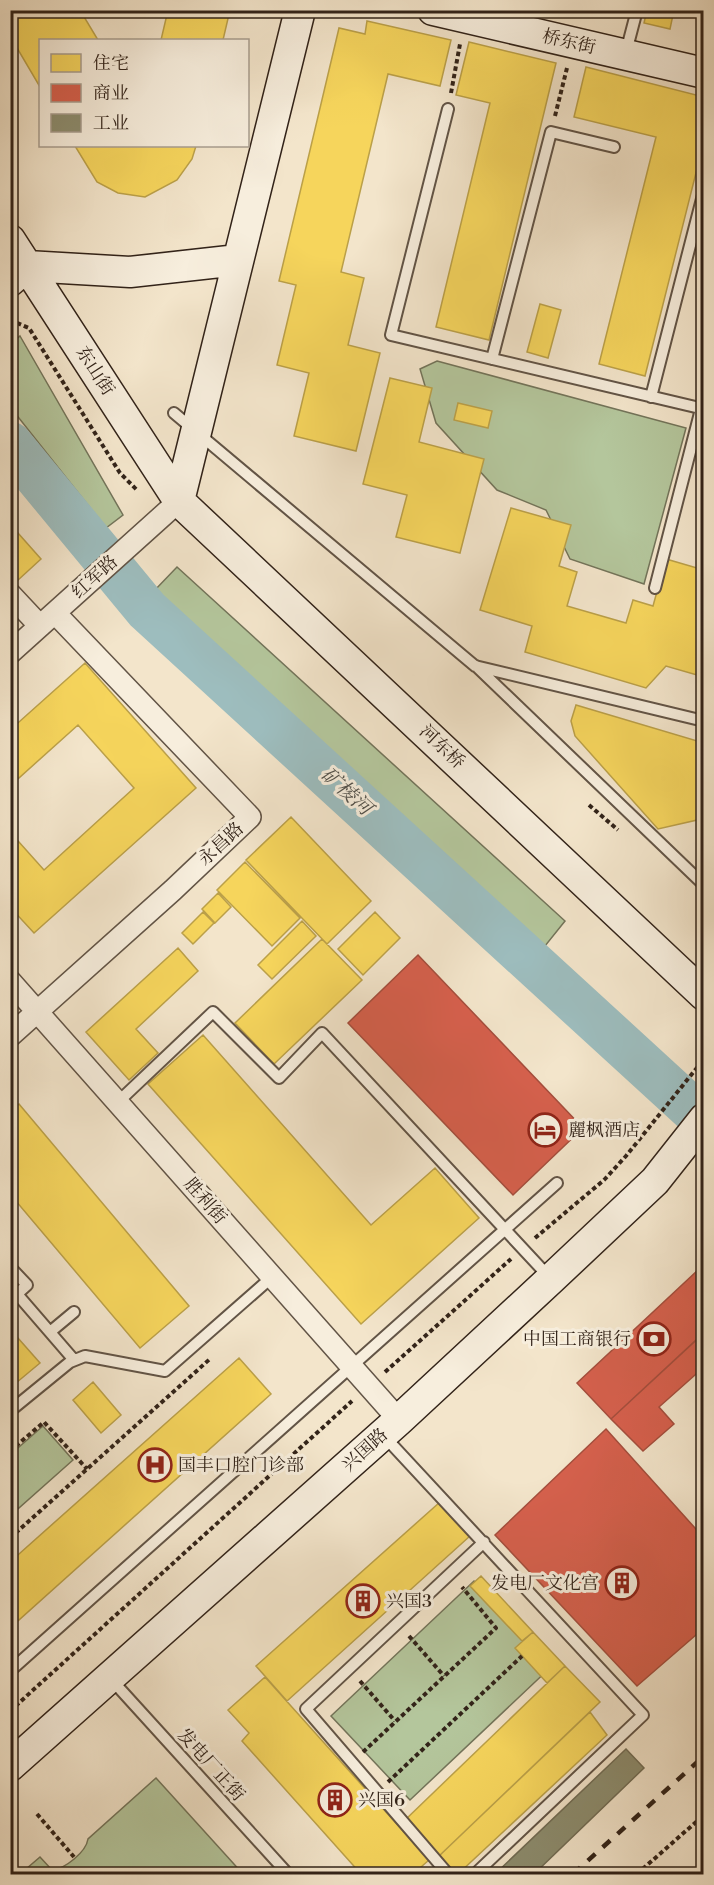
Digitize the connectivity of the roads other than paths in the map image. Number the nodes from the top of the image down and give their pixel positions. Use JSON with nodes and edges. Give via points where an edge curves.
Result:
{"nodes":[{"id":1,"x":300,"y":10,"type":"edge"},
{"id":2,"x":434,"y":10,"type":"edge"},
{"id":3,"x":637,"y":10,"type":"edge"},
{"id":4,"x":625,"y":55,"type":"junction"},
{"id":5,"x":704,"y":73,"type":"edge"},
{"id":6,"x":448,"y":109,"type":"road end"},
{"id":7,"x":614,"y":147,"type":"dead end"},
{"id":8,"x":704,"y":191,"type":"edge"},
{"id":9,"x":10,"y":240,"type":"edge"},
{"id":10,"x":238,"y":260,"type":"junction"},
{"id":11,"x":19,"y":273,"type":"edge"},
{"id":12,"x":492,"y":359,"type":"junction"},
{"id":13,"x":651,"y":397,"type":"junction"},
{"id":14,"x":702,"y":409,"type":"edge"},
{"id":15,"x":185,"y":422,"type":"junction"},
{"id":16,"x":168,"y":511,"type":"junction"},
{"id":17,"x":655,"y":588,"type":"dead end"},
{"id":18,"x":10,"y":594,"type":"edge"},
{"id":19,"x":46,"y":621,"type":"junction"},
{"id":20,"x":10,"y":653,"type":"edge"},
{"id":21,"x":475,"y":666,"type":"junction"},
{"id":22,"x":704,"y":721,"type":"edge"},
{"id":23,"x":704,"y":885,"type":"edge"},
{"id":24,"x":10,"y":981,"type":"edge"},
{"id":25,"x":704,"y":995,"type":"edge"},
{"id":26,"x":38,"y":1012,"type":"junction"},
{"id":27,"x":10,"y":1036,"type":"edge"},
{"id":28,"x":118,"y":1102,"type":"junction"},
{"id":29,"x":704,"y":1119,"type":"edge"},
{"id":30,"x":557,"y":1183,"type":"dead end"},
{"id":31,"x":505,"y":1230,"type":"junction"},
{"id":32,"x":10,"y":1266,"type":"edge"},
{"id":33,"x":272,"y":1277,"type":"junction"},
{"id":34,"x":551,"y":1279,"type":"junction"},
{"id":35,"x":12,"y":1298,"type":"edge"},
{"id":36,"x":74,"y":1312,"type":"dead end"},
{"id":37,"x":50,"y":1332,"type":"junction"},
{"id":38,"x":74,"y":1360,"type":"junction"},
{"id":39,"x":351,"y":1366,"type":"junction"},
{"id":40,"x":10,"y":1412,"type":"edge"},
{"id":41,"x":391,"y":1427,"type":"junction"},
{"id":42,"x":484,"y":1542,"type":"junction"},
{"id":43,"x":10,"y":1671,"type":"edge"},
{"id":44,"x":110,"y":1677,"type":"junction"},
{"id":45,"x":10,"y":1766,"type":"edge"},
{"id":46,"x":288,"y":1875,"type":"edge"},
{"id":47,"x":448,"y":1875,"type":"edge"},
{"id":48,"x":475,"y":1875,"type":"edge"}],
"edges":[{"from":1,"to":10,"type":"main road"},
{"from":2,"to":4,"type":"main road","name":"桥东街"},
{"from":3,"to":4,"type":"lane"},
{"from":4,"to":5,"type":"main road","name":"桥东街"},
{"from":6,"to":12,"type":"lane","via":[[391,335]]},
{"from":7,"to":12,"type":"lane","via":[[551,132]]},
{"from":8,"to":13,"type":"lane"},
{"from":9,"to":11,"type":"main road","name":"东山街"},
{"from":10,"to":11,"type":"main road","via":[[130,272]]},
{"from":10,"to":15,"type":"main road"},
{"from":11,"to":16,"type":"main road","name":"东山街"},
{"from":12,"to":13,"type":"lane"},
{"from":13,"to":14,"type":"lane"},
{"from":14,"to":17,"type":"lane"},
{"from":15,"to":16,"type":"main road"},
{"from":15,"to":21,"type":"lane"},
{"from":16,"to":19,"type":"street","name":"红军路"},
{"from":16,"to":25,"type":"main road","name":"河东桥"},
{"from":18,"to":19,"type":"street"},
{"from":19,"to":20,"type":"street","name":"红军路"},
{"from":19,"to":26,"type":"street","name":"永昌路","via":[[250,817]]},
{"from":21,"to":22,"type":"lane"},
{"from":21,"to":23,"type":"lane"},
{"from":24,"to":26,"type":"street","name":"胜利街"},
{"from":26,"to":27,"type":"street","name":"永昌路"},
{"from":26,"to":28,"type":"street","name":"胜利街"},
{"from":28,"to":31,"type":"lane","via":[[213,1012],[279,1078],[322,1032]]},
{"from":28,"to":33,"type":"street","name":"胜利街"},
{"from":29,"to":34,"type":"main road","name":"兴国路","via":[[656,1180]]},
{"from":30,"to":31,"type":"lane"},
{"from":31,"to":34,"type":"lane"},
{"from":31,"to":39,"type":"lane"},
{"from":32,"to":35,"type":"lane","via":[[27,1285]]},
{"from":33,"to":38,"type":"lane","via":[[165,1371],[84,1356]]},
{"from":33,"to":39,"type":"street","name":"胜利街"},
{"from":34,"to":41,"type":"main road","name":"兴国路"},
{"from":35,"to":37,"type":"lane"},
{"from":36,"to":37,"type":"lane"},
{"from":37,"to":38,"type":"lane"},
{"from":38,"to":40,"type":"lane"},
{"from":39,"to":41,"type":"street","name":"胜利街","via":[[369,1386]]},
{"from":39,"to":43,"type":"lane"},
{"from":41,"to":42,"type":"lane"},
{"from":41,"to":44,"type":"main road","name":"兴国路"},
{"from":42,"to":47,"type":"lane","via":[[306,1709]]},
{"from":42,"to":48,"type":"lane","via":[[643,1716]]},
{"from":44,"to":45,"type":"main road","name":"兴国路"},
{"from":44,"to":46,"type":"lane","name":"发电厂正街"}]}
